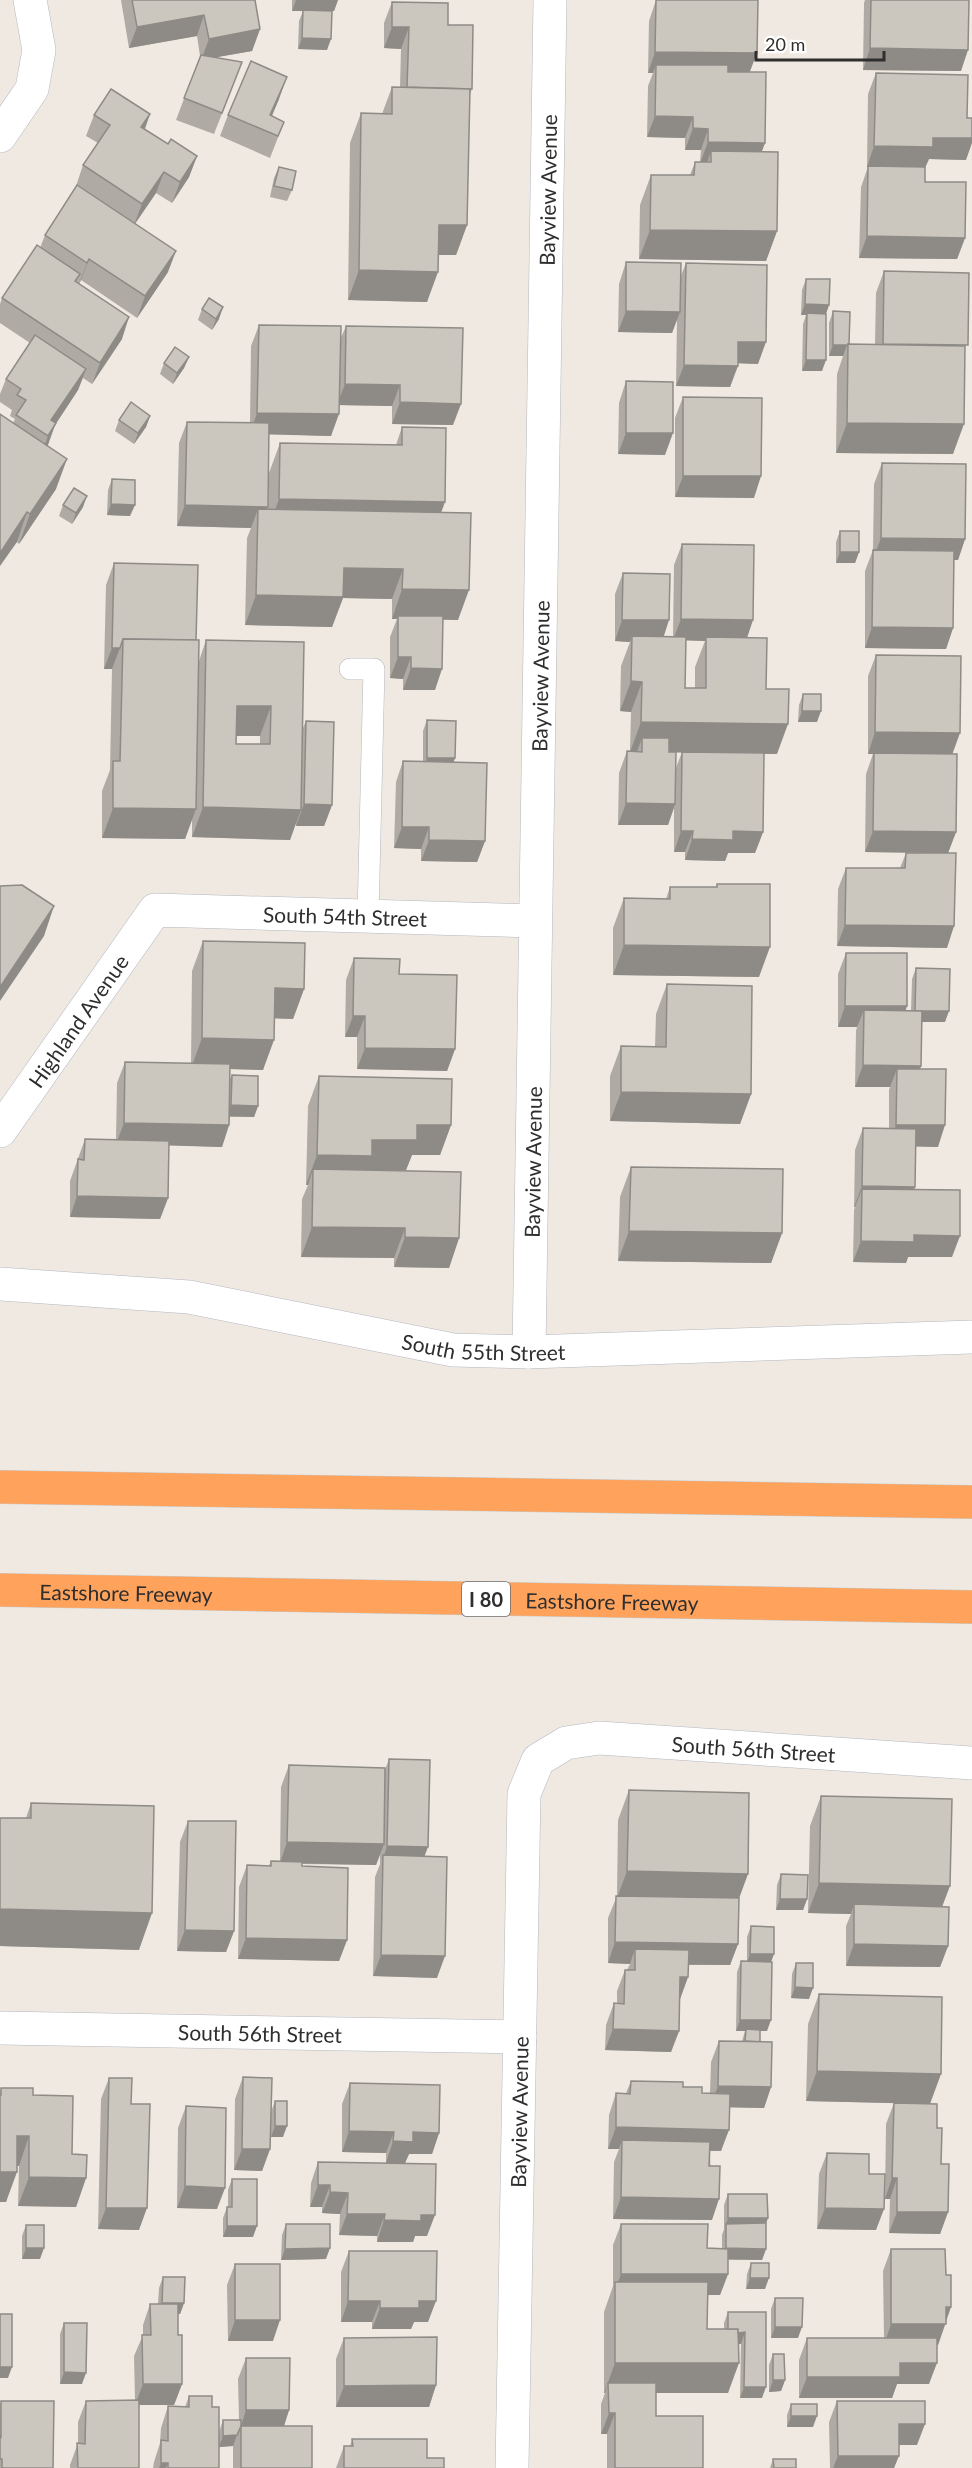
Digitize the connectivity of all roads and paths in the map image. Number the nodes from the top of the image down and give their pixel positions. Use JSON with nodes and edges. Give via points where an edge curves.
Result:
{"nodes":[{"id":1,"x":30,"y":0,"type":"edge"},
{"id":2,"x":550,"y":0,"type":"edge"},
{"id":3,"x":0,"y":136,"type":"edge"},
{"id":4,"x":350,"y":669,"type":"dead end"},
{"id":5,"x":155,"y":910,"type":"joint"},
{"id":6,"x":368,"y":916,"type":"junction"},
{"id":7,"x":534,"y":921,"type":"junction"},
{"id":8,"x":0,"y":1131,"type":"edge"},
{"id":9,"x":0,"y":1284,"type":"edge"},
{"id":10,"x":972,"y":1337,"type":"edge"},
{"id":11,"x":529,"y":1352,"type":"junction"},
{"id":12,"x":0,"y":1487,"type":"edge"},
{"id":13,"x":972,"y":1502,"type":"edge"},
{"id":14,"x":0,"y":1590,"type":"edge"},
{"id":15,"x":972,"y":1607,"type":"edge"},
{"id":16,"x":538,"y":1760,"type":"joint"},
{"id":17,"x":972,"y":1763,"type":"edge"},
{"id":18,"x":0,"y":2028,"type":"edge"},
{"id":19,"x":520,"y":2037,"type":"junction"},
{"id":20,"x":512,"y":2468,"type":"edge"}],
"edges":[{"from":1,"to":3,"type":"street","via":[[39,50],[32,89]]},
{"from":2,"to":7,"type":"street","name":"Bayview Avenue"},
{"from":4,"to":6,"type":"lane","via":[[374,669]]},
{"from":5,"to":6,"type":"street","name":"South 54th Street"},
{"from":5,"to":8,"type":"street","name":"Highland Avenue"},
{"from":6,"to":7,"type":"street","name":"South 54th Street"},
{"from":7,"to":11,"type":"street","name":"Bayview Avenue"},
{"from":9,"to":11,"type":"street","name":"South 55th Street","via":[[189,1297],[453,1350]]},
{"from":10,"to":11,"type":"street","name":"South 55th Street"},
{"from":12,"to":13,"type":"highway"},
{"from":14,"to":15,"type":"highway","name":"Eastshore Freeway","number":"I 80"},
{"from":16,"to":17,"type":"street","name":"South 56th Street","via":[[566,1743],[599,1738]]},
{"from":16,"to":19,"type":"street","name":"Bayview Avenue","via":[[524,1794]]},
{"from":18,"to":19,"type":"street","name":"South 56th Street"},
{"from":19,"to":20,"type":"street","name":"Bayview Avenue"}]}
